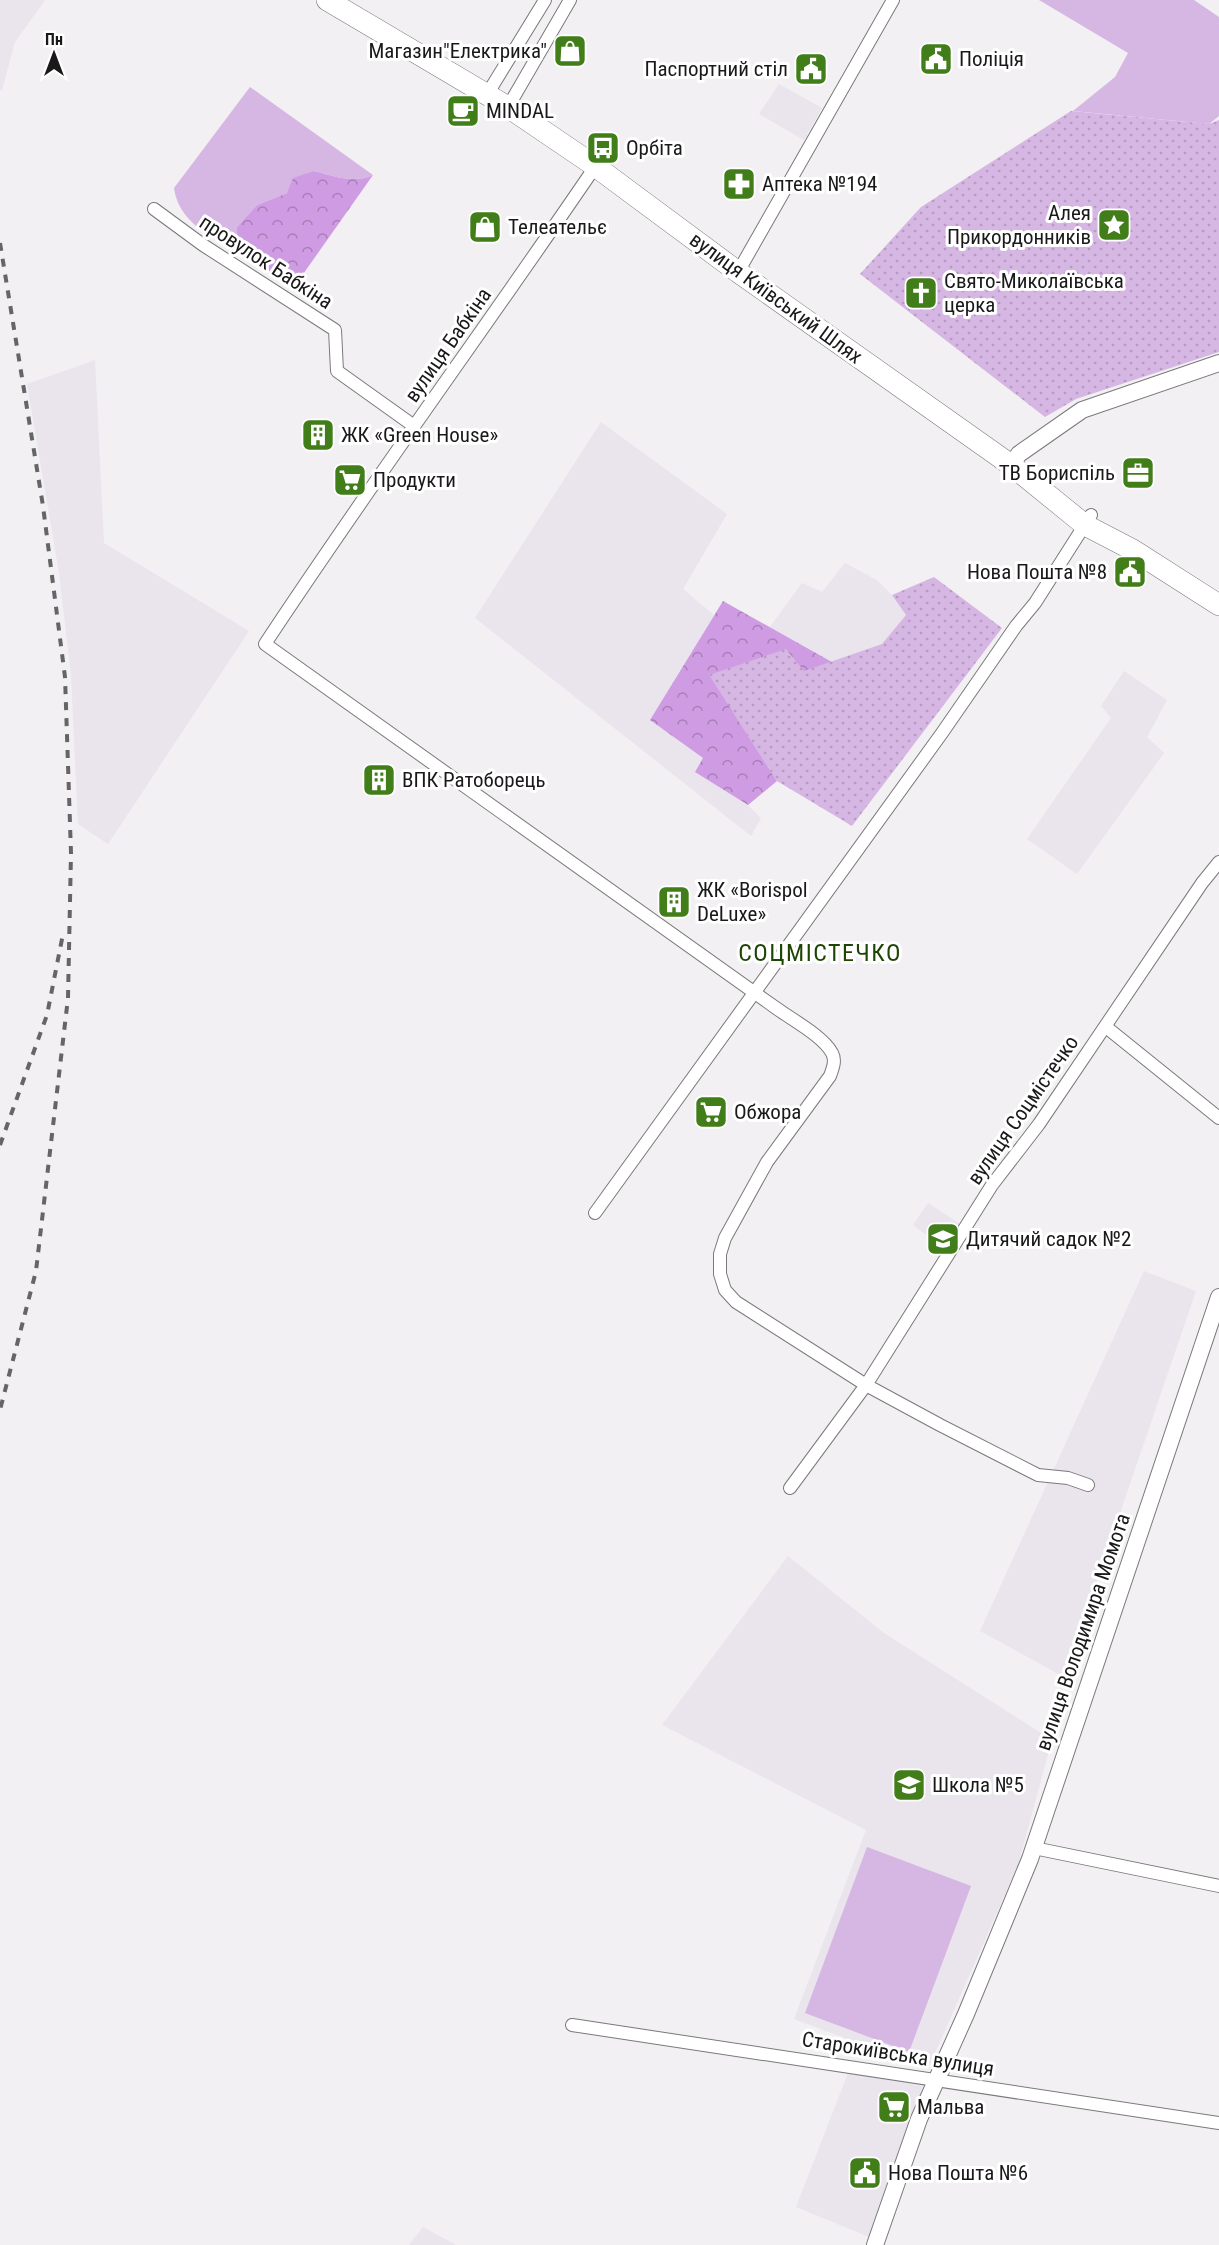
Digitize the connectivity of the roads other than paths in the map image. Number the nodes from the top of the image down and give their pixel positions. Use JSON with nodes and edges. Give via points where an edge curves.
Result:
{"nodes":[{"id":1,"x":327,"y":0,"type":"edge"},
{"id":2,"x":350,"y":0,"type":"edge"},
{"id":3,"x":545,"y":0,"type":"edge"},
{"id":4,"x":570,"y":0,"type":"edge"},
{"id":5,"x":893,"y":0,"type":"edge"},
{"id":6,"x":491,"y":88,"type":"junction"},
{"id":7,"x":511,"y":102,"type":"junction"},
{"id":8,"x":598,"y":162,"type":"junction"},
{"id":9,"x":154,"y":209,"type":"dead end"},
{"id":10,"x":742,"y":265,"type":"junction"},
{"id":11,"x":1219,"y":363,"type":"edge"},
{"id":12,"x":414,"y":426,"type":"junction"},
{"id":13,"x":1015,"y":460,"type":"junction"},
{"id":14,"x":1088,"y":520,"type":"junction"},
{"id":15,"x":1219,"y":593,"type":"edge"},
{"id":16,"x":1219,"y":605,"type":"edge"},
{"id":17,"x":1219,"y":862,"type":"edge"},
{"id":18,"x":754,"y":992,"type":"junction"},
{"id":19,"x":1106,"y":1027,"type":"junction"},
{"id":20,"x":1219,"y":1118,"type":"edge"},
{"id":21,"x":595,"y":1213,"type":"dead end"},
{"id":22,"x":1219,"y":1299,"type":"edge"},
{"id":23,"x":866,"y":1385,"type":"junction"},
{"id":24,"x":1088,"y":1485,"type":"dead end"},
{"id":25,"x":790,"y":1488,"type":"dead end"},
{"id":26,"x":1034,"y":1848,"type":"junction"},
{"id":27,"x":1219,"y":1886,"type":"edge"},
{"id":28,"x":572,"y":2025,"type":"dead end"},
{"id":29,"x":936,"y":2079,"type":"junction"},
{"id":30,"x":1219,"y":2123,"type":"edge"},
{"id":31,"x":875,"y":2245,"type":"edge"}],
"edges":[{"from":1,"to":6,"type":"highway","name":"вулиця Київський Шлях"},
{"from":2,"to":6,"type":"highway","name":"вулиця Київський Шлях"},
{"from":3,"to":6,"type":"street"},
{"from":4,"to":7,"type":"street"},
{"from":5,"to":10,"type":"street"},
{"from":6,"to":7,"type":"highway","name":"вулиця Київський Шлях"},
{"from":7,"to":8,"type":"highway","name":"вулиця Київський Шлях"},
{"from":8,"to":10,"type":"highway","name":"вулиця Київський Шлях"},
{"from":8,"to":12,"type":"street","name":"вулиця Бабкіна"},
{"from":9,"to":12,"type":"street","name":"провулок Бабкіна","via":[[334,330],[337,371]]},
{"from":10,"to":13,"type":"highway","name":"вулиця Київський Шлях"},
{"from":11,"to":13,"type":"street","via":[[1082,410]]},
{"from":12,"to":18,"type":"street","name":"вулиця Бабкіна","via":[[265,644]]},
{"from":13,"to":14,"type":"highway","name":"вулиця Київський Шлях"},
{"from":14,"to":15,"type":"highway","name":"вулиця Київський Шлях","via":[[1140,540]]},
{"from":14,"to":16,"type":"highway","name":"вулиця Київський Шлях"},
{"from":14,"to":18,"type":"street","via":[[1035,603]]},
{"from":17,"to":19,"type":"street","name":"вулиця Соцмістечко"},
{"from":18,"to":21,"type":"street"},
{"from":18,"to":23,"type":"street","via":[[825,1043],[833,1054],[834,1065],[767,1162],[725,1238],[720,1274],[725,1290],[736,1302]]},
{"from":19,"to":20,"type":"street"},
{"from":19,"to":23,"type":"street","name":"вулиця Соцмістечко","via":[[992,1185]]},
{"from":22,"to":26,"type":"street","name":"вулиця Володимира Момота"},
{"from":23,"to":24,"type":"street","via":[[1038,1476],[1068,1478]]},
{"from":23,"to":25,"type":"street","name":"вулиця Соцмістечко"},
{"from":26,"to":27,"type":"street"},
{"from":26,"to":29,"type":"street","name":"вулиця Володимира Момота"},
{"from":28,"to":29,"type":"street","name":"Старокиївська вулиця"},
{"from":29,"to":30,"type":"street","name":"Старокиївська вулиця"},
{"from":29,"to":31,"type":"street","name":"вулиця Володимира Момота"}]}
